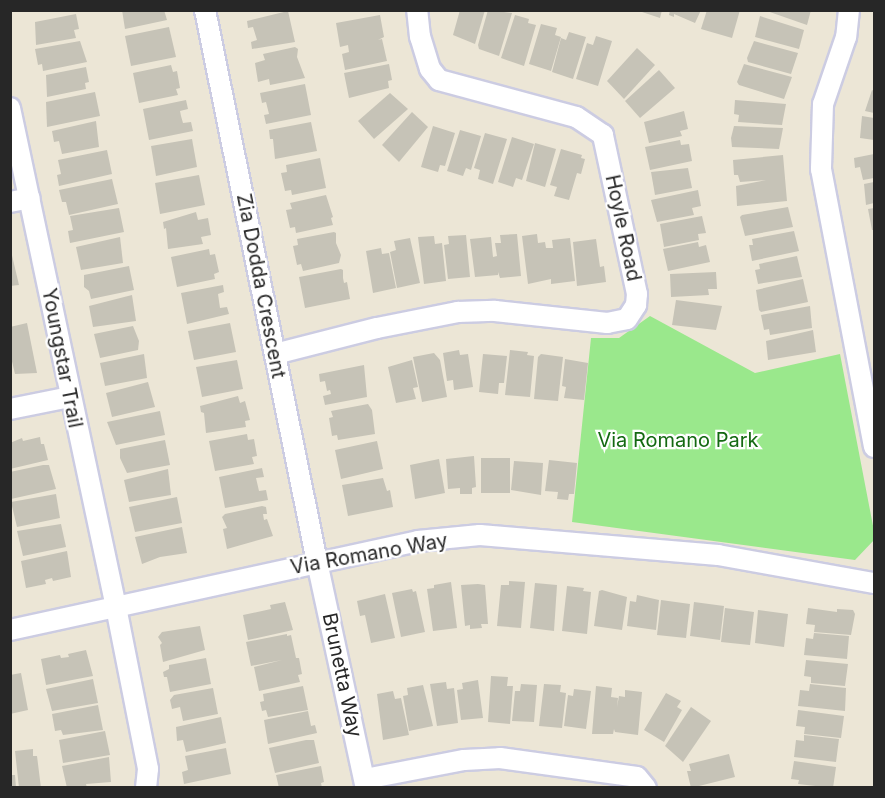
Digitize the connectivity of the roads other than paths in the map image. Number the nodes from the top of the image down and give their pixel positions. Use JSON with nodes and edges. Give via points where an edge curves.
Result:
{"nodes":[{"id":1,"x":205,"y":10,"type":"edge"},
{"id":2,"x":417,"y":10,"type":"edge"},
{"id":3,"x":849,"y":10,"type":"edge"},
{"id":4,"x":10,"y":108,"type":"edge"},
{"id":5,"x":30,"y":198,"type":"junction"},
{"id":6,"x":10,"y":202,"type":"edge"},
{"id":7,"x":275,"y":354,"type":"junction"},
{"id":8,"x":70,"y":397,"type":"junction"},
{"id":9,"x":10,"y":409,"type":"edge"},
{"id":10,"x":874,"y":447,"type":"edge"},
{"id":11,"x":317,"y":562,"type":"junction"},
{"id":12,"x":874,"y":583,"type":"edge"},
{"id":13,"x":116,"y":607,"type":"junction"},
{"id":14,"x":10,"y":630,"type":"edge"},
{"id":15,"x":366,"y":783,"type":"edge"},
{"id":16,"x":146,"y":788,"type":"edge"},
{"id":17,"x":646,"y":788,"type":"edge"}],
"edges":[{"from":1,"to":7,"type":"street","name":"Zia Dodda Crescent"},
{"from":2,"to":7,"type":"street","name":"Hoyle Road","via":[[430,69],[439,80],[576,117],[603,135],[637,294],[636,305],[627,319],[607,323],[495,311],[458,312]]},
{"from":3,"to":10,"type":"street","via":[[846,37],[824,104],[821,169]]},
{"from":4,"to":5,"type":"street","name":"Youngstar Trail"},
{"from":5,"to":6,"type":"street"},
{"from":5,"to":8,"type":"street","name":"Youngstar Trail"},
{"from":7,"to":11,"type":"street","name":"Zia Dodda Crescent"},
{"from":8,"to":9,"type":"street"},
{"from":8,"to":13,"type":"street","name":"Youngstar Trail"},
{"from":11,"to":12,"type":"street","name":"Via Romano Way","via":[[418,541],[480,535],[718,555]]},
{"from":11,"to":13,"type":"street","name":"Via Romano Way"},
{"from":11,"to":15,"type":"street","name":"Brunetta Way"},
{"from":13,"to":14,"type":"street","name":"Via Romano Way"},
{"from":13,"to":16,"type":"street","name":"Youngstar Trail","via":[[148,769]]},
{"from":15,"to":17,"type":"street","via":[[464,760],[500,758],[637,777]]}]}
